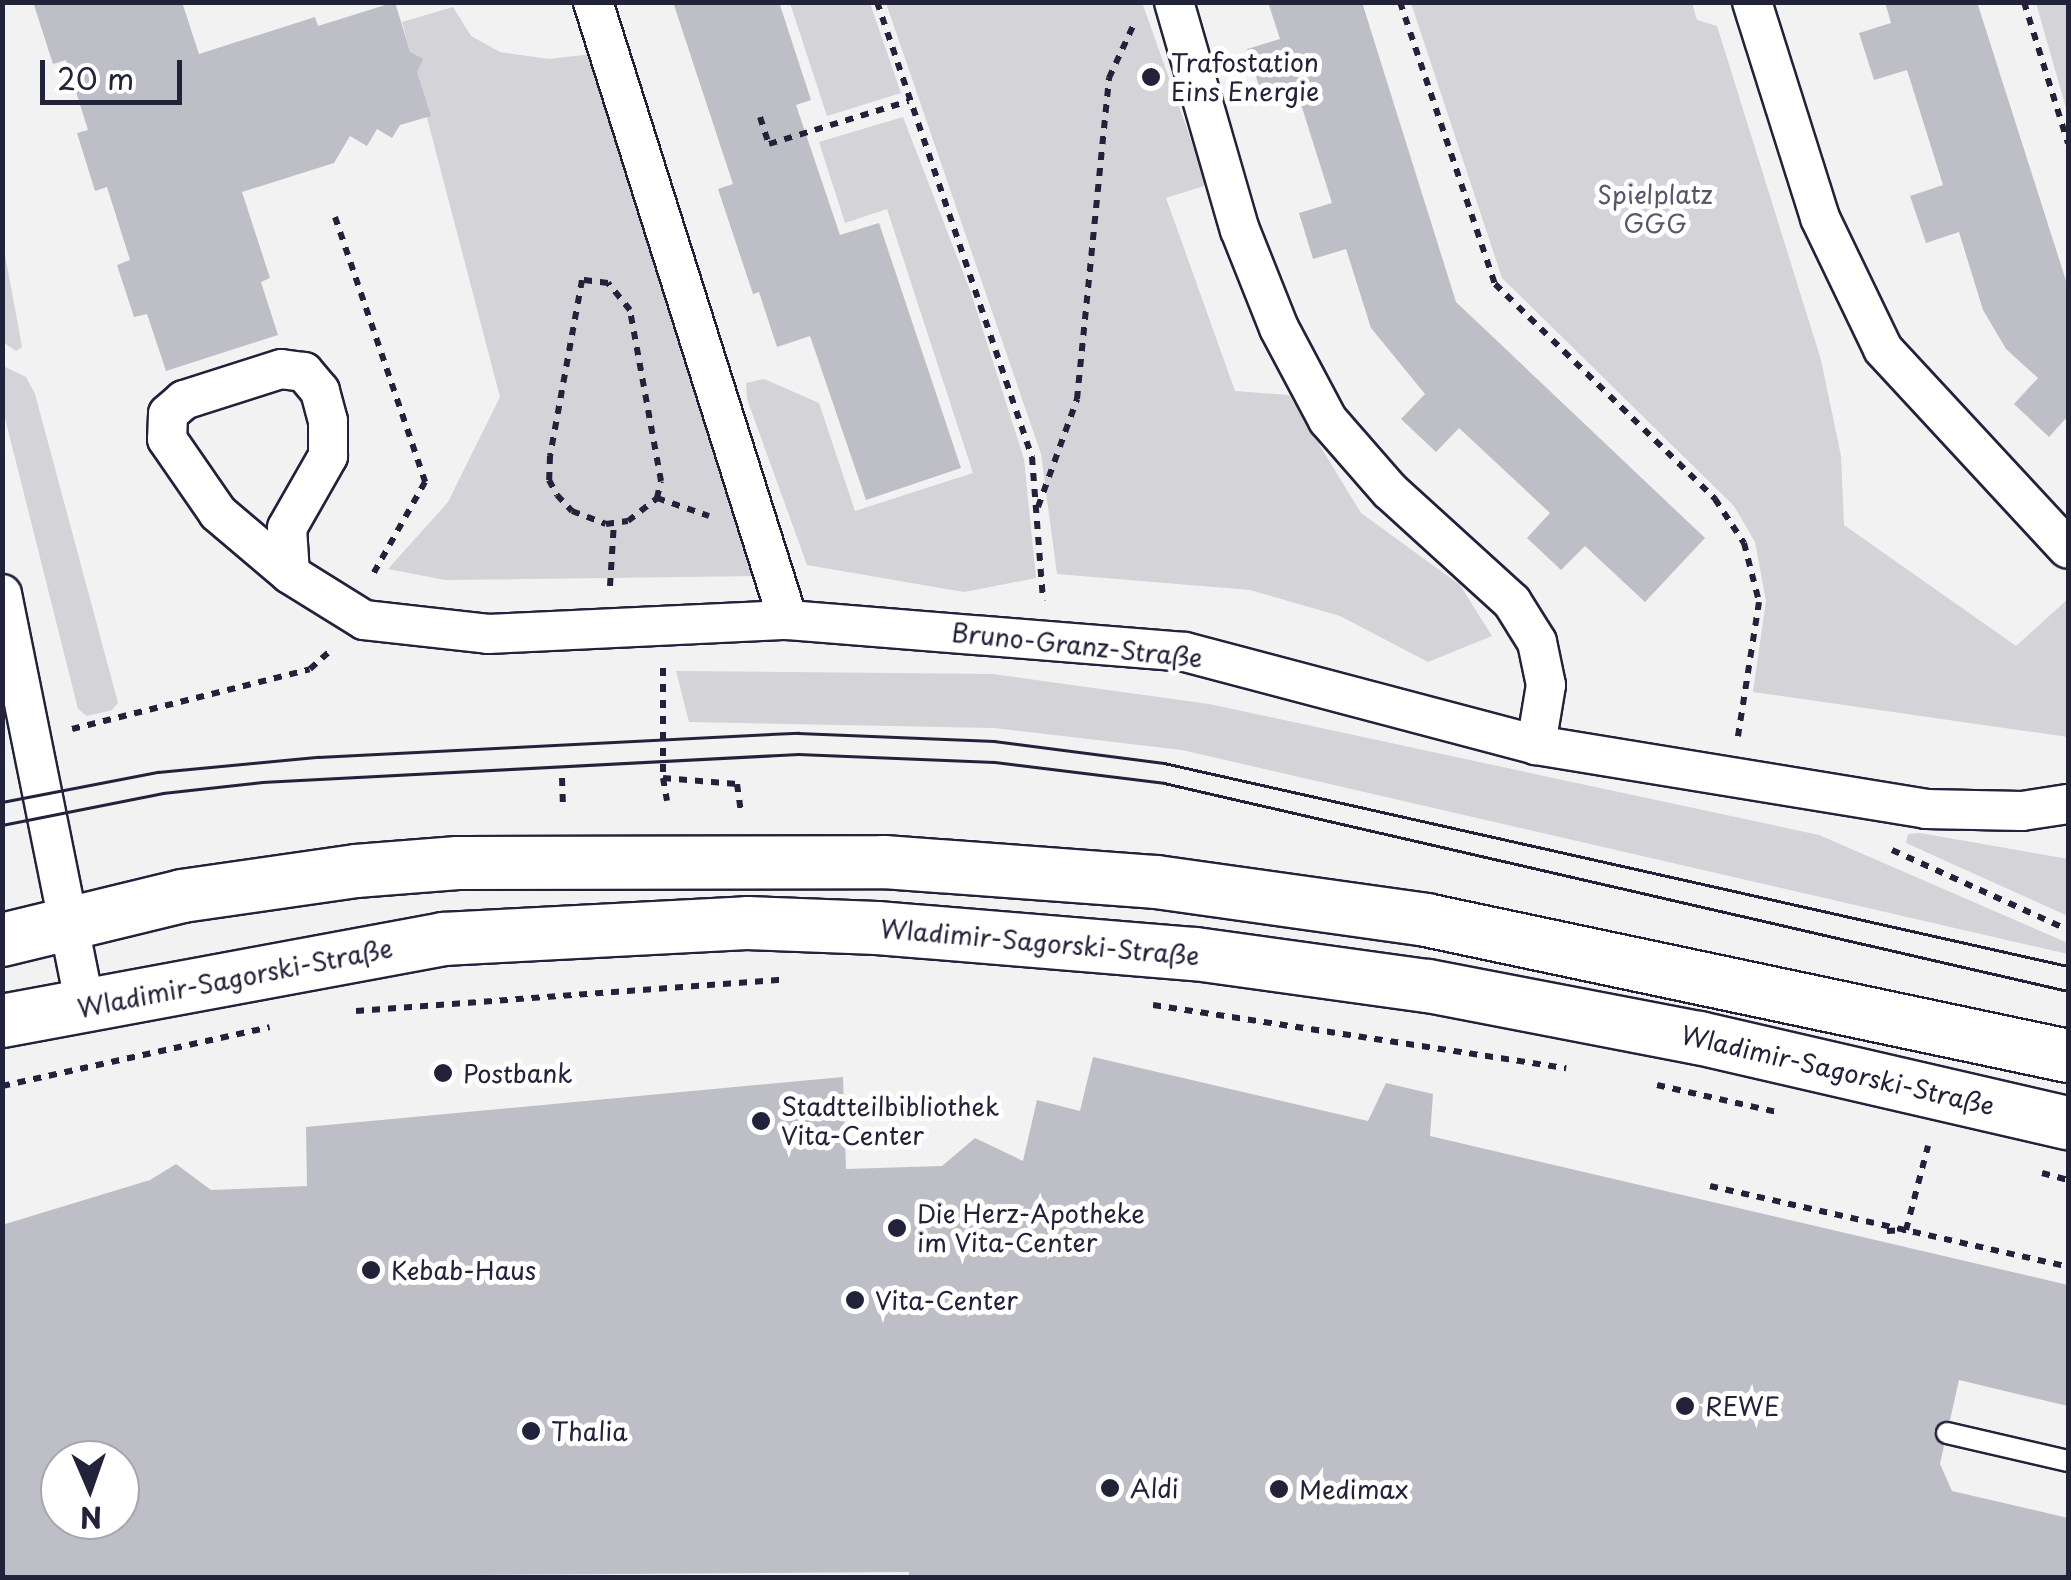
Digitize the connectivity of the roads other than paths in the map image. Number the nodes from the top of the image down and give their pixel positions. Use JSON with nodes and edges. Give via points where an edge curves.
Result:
{"nodes":[{"id":1,"x":593,"y":2,"type":"edge"},
{"id":2,"x":1174,"y":2,"type":"edge"},
{"id":3,"x":1752,"y":2,"type":"edge"},
{"id":4,"x":2068,"y":549,"type":"edge"},
{"id":5,"x":290,"y":574,"type":"junction"},
{"id":6,"x":2,"y":594,"type":"edge"},
{"id":7,"x":788,"y":620,"type":"junction"},
{"id":8,"x":1536,"y":745,"type":"junction"},
{"id":9,"x":2068,"y":804,"type":"edge"},
{"id":10,"x":68,"y":922,"type":"junction"},
{"id":11,"x":2,"y":940,"type":"edge"},
{"id":12,"x":85,"y":1006,"type":"junction"},
{"id":13,"x":2,"y":1021,"type":"edge"},
{"id":14,"x":2068,"y":1056,"type":"edge"},
{"id":15,"x":2068,"y":1123,"type":"edge"},
{"id":16,"x":1947,"y":1433,"type":"dead end"},
{"id":17,"x":2068,"y":1460,"type":"edge"}],
"edges":[{"from":1,"to":7,"type":"street"},
{"from":2,"to":8,"type":"street","via":[[1240,230],[1279,328],[1328,420],[1390,491],[1512,602],[1537,642],[1546,685]]},
{"from":3,"to":4,"type":"street","via":[[1820,218],[1883,349]]},
{"from":5,"to":5,"type":"street","name":"Bruno-Granz-Straße","via":[[218,514],[167,439],[168,414],[184,400],[281,369],[304,372],[320,391],[328,421],[328,456],[286,528]]},
{"from":5,"to":7,"type":"street","name":"Bruno-Granz-Straße","via":[[358,616],[488,634]]},
{"from":6,"to":10,"type":"street"},
{"from":7,"to":8,"type":"street","name":"Bruno-Granz-Straße","via":[[1184,652]]},
{"from":8,"to":9,"type":"street","name":"Bruno-Granz-Straße","via":[[1926,809]]},
{"from":10,"to":11,"type":"main road"},
{"from":10,"to":12,"type":"street"},
{"from":10,"to":14,"type":"main road","via":[[182,896],[458,863],[884,862],[1158,882],[1426,920]]},
{"from":12,"to":13,"type":"main road","name":"Wladimir-Sagorski-Straße"},
{"from":12,"to":15,"type":"main road","name":"Wladimir-Sagorski-Straße","via":[[443,939],[748,922],[1024,936],[1428,986],[1699,1038]]},
{"from":16,"to":17,"type":"lane"}]}
